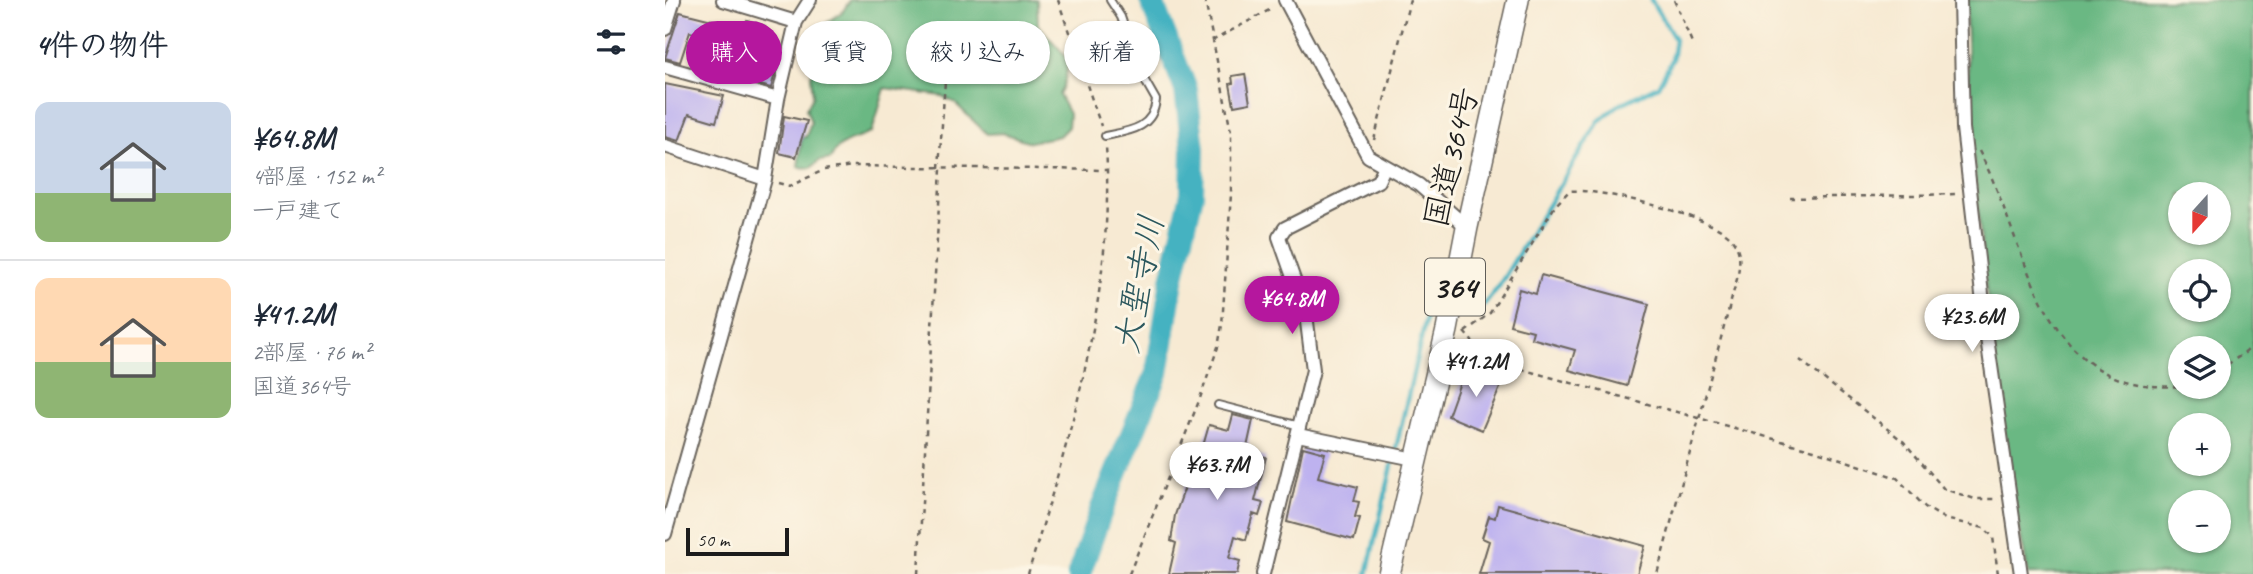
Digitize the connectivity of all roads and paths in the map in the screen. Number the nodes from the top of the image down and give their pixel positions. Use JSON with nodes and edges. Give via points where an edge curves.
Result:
{"nodes":[{"id":1,"x":674,"y":0,"type":"edge"},
{"id":2,"x":723,"y":0,"type":"edge"},
{"id":3,"x":810,"y":0,"type":"edge"},
{"id":4,"x":1058,"y":0,"type":"edge"},
{"id":5,"x":1110,"y":0,"type":"edge"},
{"id":6,"x":1205,"y":0,"type":"edge"},
{"id":7,"x":1410,"y":0,"type":"edge"},
{"id":8,"x":1518,"y":0,"type":"edge"},
{"id":9,"x":1674,"y":0,"type":"edge"},
{"id":10,"x":1960,"y":0,"type":"edge"},
{"id":11,"x":1285,"y":1,"type":"edge"},
{"id":12,"x":797,"y":21,"type":"edge"},
{"id":13,"x":796,"y":22,"type":"joint"},
{"id":14,"x":665,"y":29,"type":"edge"},
{"id":15,"x":1212,"y":41,"type":"junction"},
{"id":16,"x":1693,"y":45,"type":"dead end"},
{"id":17,"x":665,"y":67,"type":"edge"},
{"id":18,"x":945,"y":84,"type":"edge"},
{"id":19,"x":778,"y":99,"type":"junction"},
{"id":20,"x":1963,"y":128,"type":"junction"},
{"id":21,"x":1105,"y":136,"type":"junction"},
{"id":22,"x":665,"y":146,"type":"edge"},
{"id":23,"x":1368,"y":156,"type":"junction"},
{"id":24,"x":1384,"y":168,"type":"junction"},
{"id":25,"x":940,"y":169,"type":"junction"},
{"id":26,"x":1106,"y":170,"type":"junction"},
{"id":27,"x":765,"y":179,"type":"junction"},
{"id":28,"x":1970,"y":193,"type":"junction"},
{"id":29,"x":1790,"y":198,"type":"dead end"},
{"id":30,"x":1467,"y":228,"type":"junction"},
{"id":31,"x":1456,"y":331,"type":"junction"},
{"id":32,"x":2253,"y":344,"type":"edge"},
{"id":33,"x":1800,"y":360,"type":"dead end"},
{"id":34,"x":2231,"y":362,"type":"edge"},
{"id":35,"x":2168,"y":387,"type":"edge"},
{"id":36,"x":1218,"y":405,"type":"dead end"},
{"id":37,"x":1699,"y":418,"type":"junction"},
{"id":38,"x":1299,"y":431,"type":"junction"},
{"id":39,"x":1414,"y":459,"type":"junction"},
{"id":40,"x":2008,"y":498,"type":"junction"},
{"id":41,"x":665,"y":534,"type":"edge"},
{"id":42,"x":918,"y":574,"type":"edge"},
{"id":43,"x":1028,"y":574,"type":"edge"},
{"id":44,"x":1129,"y":574,"type":"edge"},
{"id":45,"x":1263,"y":574,"type":"edge"},
{"id":46,"x":1389,"y":574,"type":"edge"},
{"id":47,"x":1657,"y":574,"type":"edge"},
{"id":48,"x":1998,"y":574,"type":"edge"},
{"id":49,"x":2021,"y":574,"type":"edge"}],
"edges":[{"from":1,"to":14,"type":"street"},
{"from":2,"to":13,"type":"street"},
{"from":3,"to":12,"type":"street"},
{"from":4,"to":21,"type":"path"},
{"from":5,"to":21,"type":"lane","via":[[1156,100],[1152,117],[1143,125]]},
{"from":6,"to":15,"type":"path"},
{"from":7,"to":23,"type":"path"},
{"from":8,"to":30,"type":"highway","name":"国道364号","number":"364"},
{"from":9,"to":16,"type":"path"},
{"from":10,"to":20,"type":"street"},
{"from":11,"to":15,"type":"path"},
{"from":11,"to":23,"type":"street"},
{"from":13,"to":19,"type":"street"},
{"from":15,"to":44,"type":"path","via":[[1231,132],[1222,325],[1203,391]]},
{"from":17,"to":19,"type":"street"},
{"from":18,"to":25,"type":"path"},
{"from":19,"to":27,"type":"street"},
{"from":20,"to":28,"type":"street"},
{"from":20,"to":35,"type":"path","via":[[1994,179],[2048,317],[2064,341],[2082,359],[2122,382]]},
{"from":21,"to":26,"type":"path"},
{"from":22,"to":27,"type":"street"},
{"from":23,"to":24,"type":"street"},
{"from":24,"to":30,"type":"street","via":[[1419,185]]},
{"from":24,"to":38,"type":"street","via":[[1378,181],[1285,228],[1279,237],[1306,314],[1313,359]]},
{"from":25,"to":26,"type":"path"},
{"from":25,"to":27,"type":"path","via":[[835,167],[790,186]]},
{"from":25,"to":42,"type":"path"},
{"from":26,"to":43,"type":"path","via":[[1104,249],[1083,379]]},
{"from":27,"to":41,"type":"street"},
{"from":28,"to":29,"type":"path"},
{"from":28,"to":40,"type":"street"},
{"from":30,"to":31,"type":"highway","name":"国道364号","number":"364"},
{"from":31,"to":37,"type":"path","via":[[1486,357]]},
{"from":31,"to":37,"type":"path","via":[[1490,313],[1555,206],[1569,191],[1588,190],[1709,222],[1730,236],[1740,254],[1740,265]]},
{"from":31,"to":39,"type":"highway","name":"国道364号","number":"364"},
{"from":32,"to":34,"type":"path"},
{"from":33,"to":40,"type":"path","via":[[1903,442],[1944,489],[1975,499]]},
{"from":36,"to":38,"type":"lane"},
{"from":37,"to":47,"type":"path"},
{"from":37,"to":48,"type":"path","via":[[1897,478],[1925,507],[1945,519],[1984,528],[1993,537]]},
{"from":38,"to":39,"type":"street"},
{"from":38,"to":45,"type":"street"},
{"from":39,"to":46,"type":"highway","name":"国道364号","number":"364"},
{"from":40,"to":49,"type":"street"}]}
